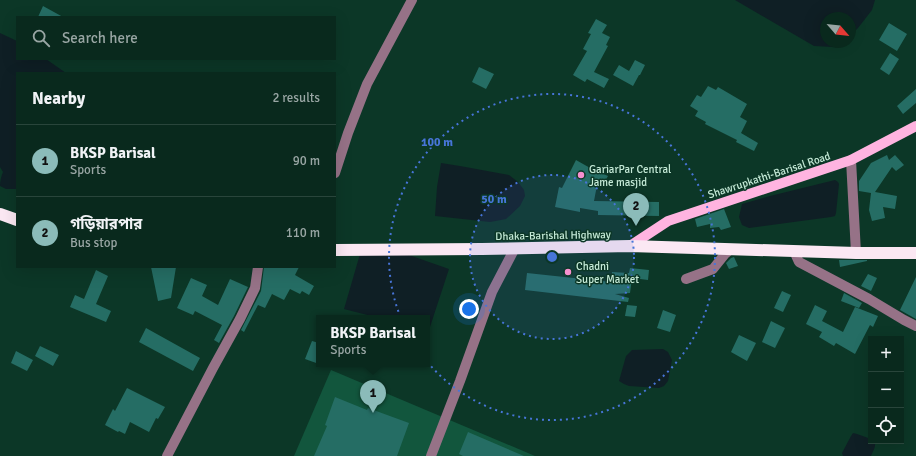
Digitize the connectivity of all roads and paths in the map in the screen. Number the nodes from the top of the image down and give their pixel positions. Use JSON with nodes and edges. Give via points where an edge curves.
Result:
{"nodes":[{"id":1,"x":412,"y":0,"type":"edge"},
{"id":2,"x":916,"y":126,"type":"edge"},
{"id":3,"x":851,"y":160,"type":"junction"},
{"id":4,"x":336,"y":170,"type":"edge"},
{"id":5,"x":0,"y":214,"type":"edge"},
{"id":6,"x":16,"y":220,"type":"edge"},
{"id":7,"x":630,"y":246,"type":"junction"},
{"id":8,"x":516,"y":248,"type":"junction"},
{"id":9,"x":731,"y":249,"type":"junction"},
{"id":10,"x":336,"y":250,"type":"edge"},
{"id":11,"x":794,"y":251,"type":"junction"},
{"id":12,"x":916,"y":252,"type":"edge"},
{"id":13,"x":856,"y":253,"type":"junction"},
{"id":14,"x":258,"y":268,"type":"edge"},
{"id":15,"x":686,"y":279,"type":"dead end"},
{"id":16,"x":916,"y":326,"type":"edge"},
{"id":17,"x":167,"y":456,"type":"edge"},
{"id":18,"x":431,"y":456,"type":"edge"}],
"edges":[{"from":1,"to":4,"type":"street","via":[[367,84]]},
{"from":2,"to":3,"type":"main road","name":"Shawrupkathi-Barisal Road"},
{"from":3,"to":7,"type":"main road","name":"Shawrupkathi-Barisal Road","via":[[668,221]]},
{"from":3,"to":13,"type":"street"},
{"from":5,"to":6,"type":"highway"},
{"from":7,"to":8,"type":"highway","name":"Dhaka-Barishal Highway"},
{"from":7,"to":9,"type":"highway","name":"Dhaka-Barishal Highway"},
{"from":8,"to":10,"type":"highway","name":"Dhaka-Barishal Highway"},
{"from":8,"to":18,"type":"street","via":[[492,292]]},
{"from":9,"to":11,"type":"highway","name":"Dhaka-Barishal Highway"},
{"from":9,"to":15,"type":"street","via":[[712,268]]},
{"from":11,"to":13,"type":"highway","name":"Dhaka-Barishal Highway"},
{"from":11,"to":16,"type":"street","via":[[799,262]]},
{"from":12,"to":13,"type":"highway","name":"Dhaka-Barishal Highway"},
{"from":14,"to":17,"type":"street","via":[[255,288]]}]}
